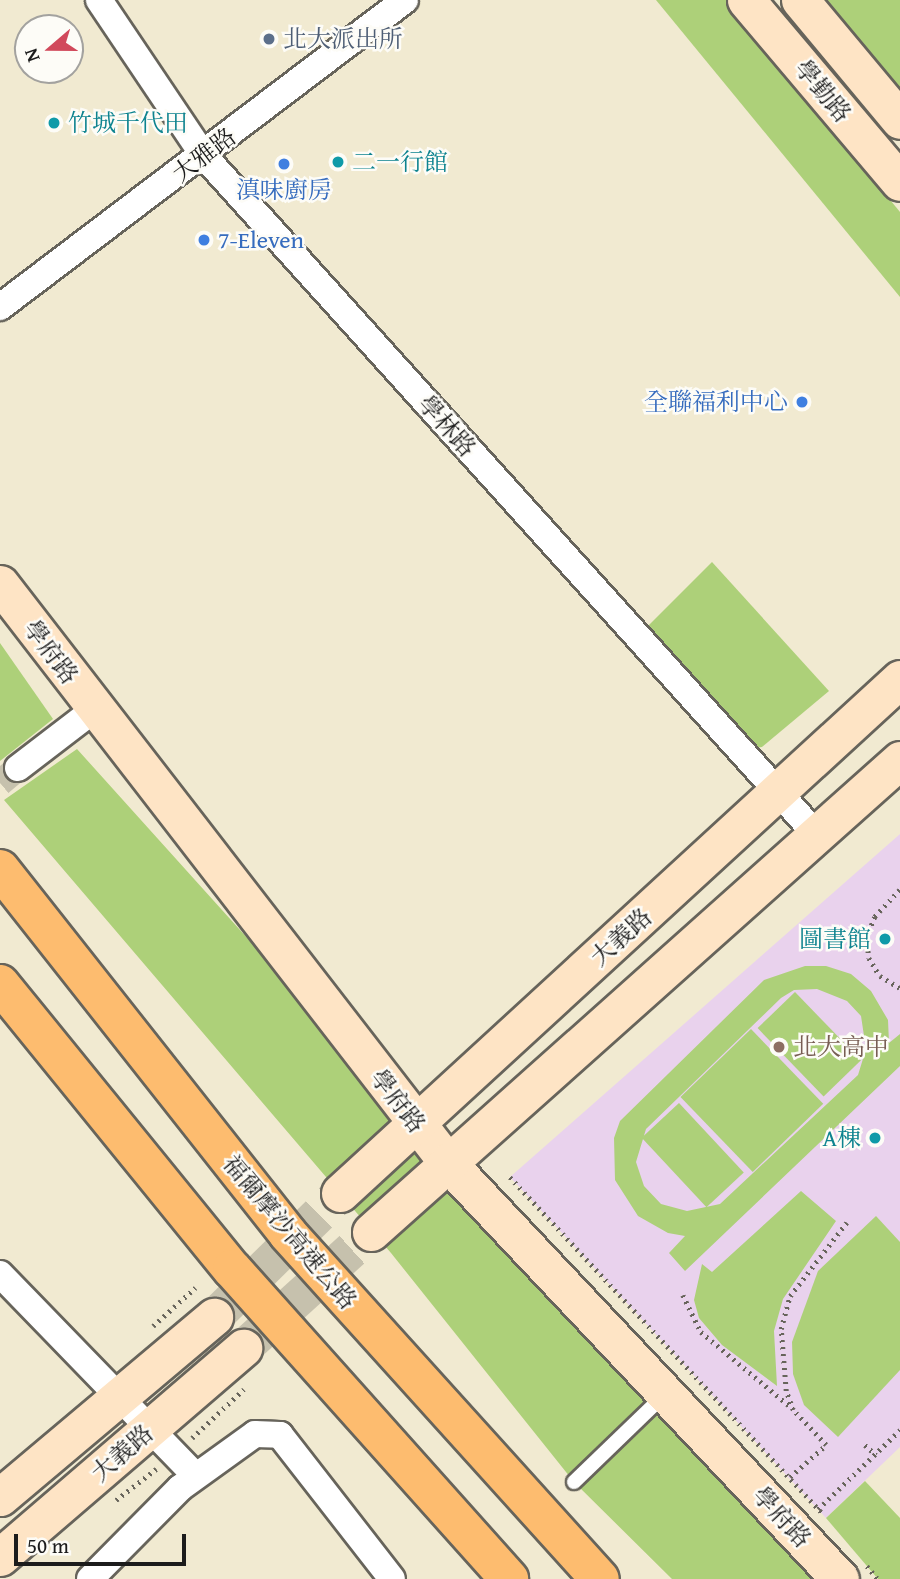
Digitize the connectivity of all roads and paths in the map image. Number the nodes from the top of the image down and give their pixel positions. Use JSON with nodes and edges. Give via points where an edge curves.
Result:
{"nodes":[{"id":1,"x":99,"y":0,"type":"edge"},
{"id":2,"x":405,"y":0,"type":"edge"},
{"id":3,"x":746,"y":0,"type":"edge"},
{"id":4,"x":800,"y":0,"type":"edge"},
{"id":5,"x":899,"y":117,"type":"edge"},
{"id":6,"x":204,"y":156,"type":"junction"},
{"id":7,"x":900,"y":182,"type":"edge"},
{"id":8,"x":0,"y":306,"type":"edge"},
{"id":9,"x":0,"y":584,"type":"edge"},
{"id":10,"x":900,"y":679,"type":"edge"},
{"id":11,"x":95,"y":709,"type":"junction"},
{"id":12,"x":18,"y":768,"type":"tunnel mouth"},
{"id":13,"x":897,"y":770,"type":"edge"},
{"id":14,"x":778,"y":794,"type":"junction"},
{"id":15,"x":816,"y":834,"type":"junction"},
{"id":16,"x":0,"y":869,"type":"edge"},
{"id":17,"x":900,"y":890,"type":"edge"},
{"id":18,"x":0,"y":984,"type":"edge"},
{"id":19,"x":900,"y":988,"type":"edge"},
{"id":20,"x":415,"y":1124,"type":"junction"},
{"id":21,"x":447,"y":1162,"type":"junction"},
{"id":22,"x":510,"y":1177,"type":"dead end"},
{"id":23,"x":340,"y":1193,"type":"tunnel mouth"},
{"id":24,"x":846,"y":1222,"type":"dead end"},
{"id":25,"x":371,"y":1232,"type":"tunnel mouth"},
{"id":26,"x":0,"y":1274,"type":"edge"},
{"id":27,"x":683,"y":1295,"type":"dead end"},
{"id":28,"x":214,"y":1317,"type":"tunnel mouth"},
{"id":29,"x":243,"y":1348,"type":"tunnel mouth"},
{"id":30,"x":665,"y":1394,"type":"junction"},
{"id":31,"x":119,"y":1399,"type":"junction"},
{"id":32,"x":793,"y":1410,"type":"junction"},
{"id":33,"x":149,"y":1429,"type":"junction"},
{"id":34,"x":900,"y":1430,"type":"edge"},
{"id":35,"x":865,"y":1445,"type":"dead end"},
{"id":36,"x":876,"y":1455,"type":"junction"},
{"id":37,"x":196,"y":1476,"type":"junction"},
{"id":38,"x":790,"y":1477,"type":"junction"},
{"id":39,"x":574,"y":1482,"type":"dead end"},
{"id":40,"x":0,"y":1497,"type":"edge"},
{"id":41,"x":818,"y":1509,"type":"junction"},
{"id":42,"x":826,"y":1518,"type":"dead end"},
{"id":43,"x":0,"y":1557,"type":"edge"},
{"id":44,"x":850,"y":1569,"type":"edge"},
{"id":45,"x":90,"y":1579,"type":"edge"},
{"id":46,"x":392,"y":1579,"type":"edge"},
{"id":47,"x":509,"y":1579,"type":"edge"},
{"id":48,"x":600,"y":1579,"type":"edge"},
{"id":49,"x":878,"y":1579,"type":"edge"}],
"edges":[{"from":1,"to":6,"type":"street","name":"學林路"},
{"from":2,"to":6,"type":"street","name":"大雅路"},
{"from":3,"to":7,"type":"street","name":"學勤路"},
{"from":4,"to":5,"type":"street","name":"學勤路"},
{"from":6,"to":8,"type":"street","name":"大雅路"},
{"from":6,"to":14,"type":"street","name":"學林路"},
{"from":9,"to":11,"type":"street","name":"學府路"},
{"from":10,"to":14,"type":"street","name":"大義路"},
{"from":11,"to":12,"type":"street"},
{"from":11,"to":20,"type":"street","name":"學府路"},
{"from":13,"to":15,"type":"street"},
{"from":14,"to":15,"type":"street","name":"學林路"},
{"from":14,"to":20,"type":"street","name":"大義路"},
{"from":15,"to":21,"type":"street"},
{"from":16,"to":48,"type":"highway","name":"福爾摩沙高速公路","via":[[288,1234]]},
{"from":17,"to":19,"type":"path","via":[[875,918],[867,937],[869,958],[880,976]]},
{"from":18,"to":47,"type":"highway","via":[[232,1269]]},
{"from":20,"to":21,"type":"street","name":"學府路"},
{"from":20,"to":23,"type":"street","name":"大義路"},
{"from":21,"to":25,"type":"street"},
{"from":21,"to":30,"type":"street","name":"學府路"},
{"from":22,"to":38,"type":"path"},
{"from":24,"to":32,"type":"path","via":[[790,1296],[781,1329],[786,1391]]},
{"from":26,"to":31,"type":"street"},
{"from":27,"to":32,"type":"path","via":[[701,1332]]},
{"from":28,"to":31,"type":"street","name":"大義路"},
{"from":29,"to":33,"type":"street","name":"大義路"},
{"from":30,"to":39,"type":"lane"},
{"from":30,"to":44,"type":"street","name":"學府路"},
{"from":31,"to":33,"type":"street"},
{"from":31,"to":40,"type":"street","name":"大義路"},
{"from":32,"to":38,"type":"path","via":[[826,1445]]},
{"from":33,"to":37,"type":"street"},
{"from":33,"to":43,"type":"street","name":"大義路"},
{"from":34,"to":36,"type":"path"},
{"from":35,"to":36,"type":"path"},
{"from":36,"to":41,"type":"path"},
{"from":37,"to":45,"type":"street"},
{"from":37,"to":46,"type":"street","via":[[255,1434],[280,1435]]},
{"from":38,"to":41,"type":"path"},
{"from":41,"to":42,"type":"path"},
{"from":44,"to":49,"type":"path"}]}
